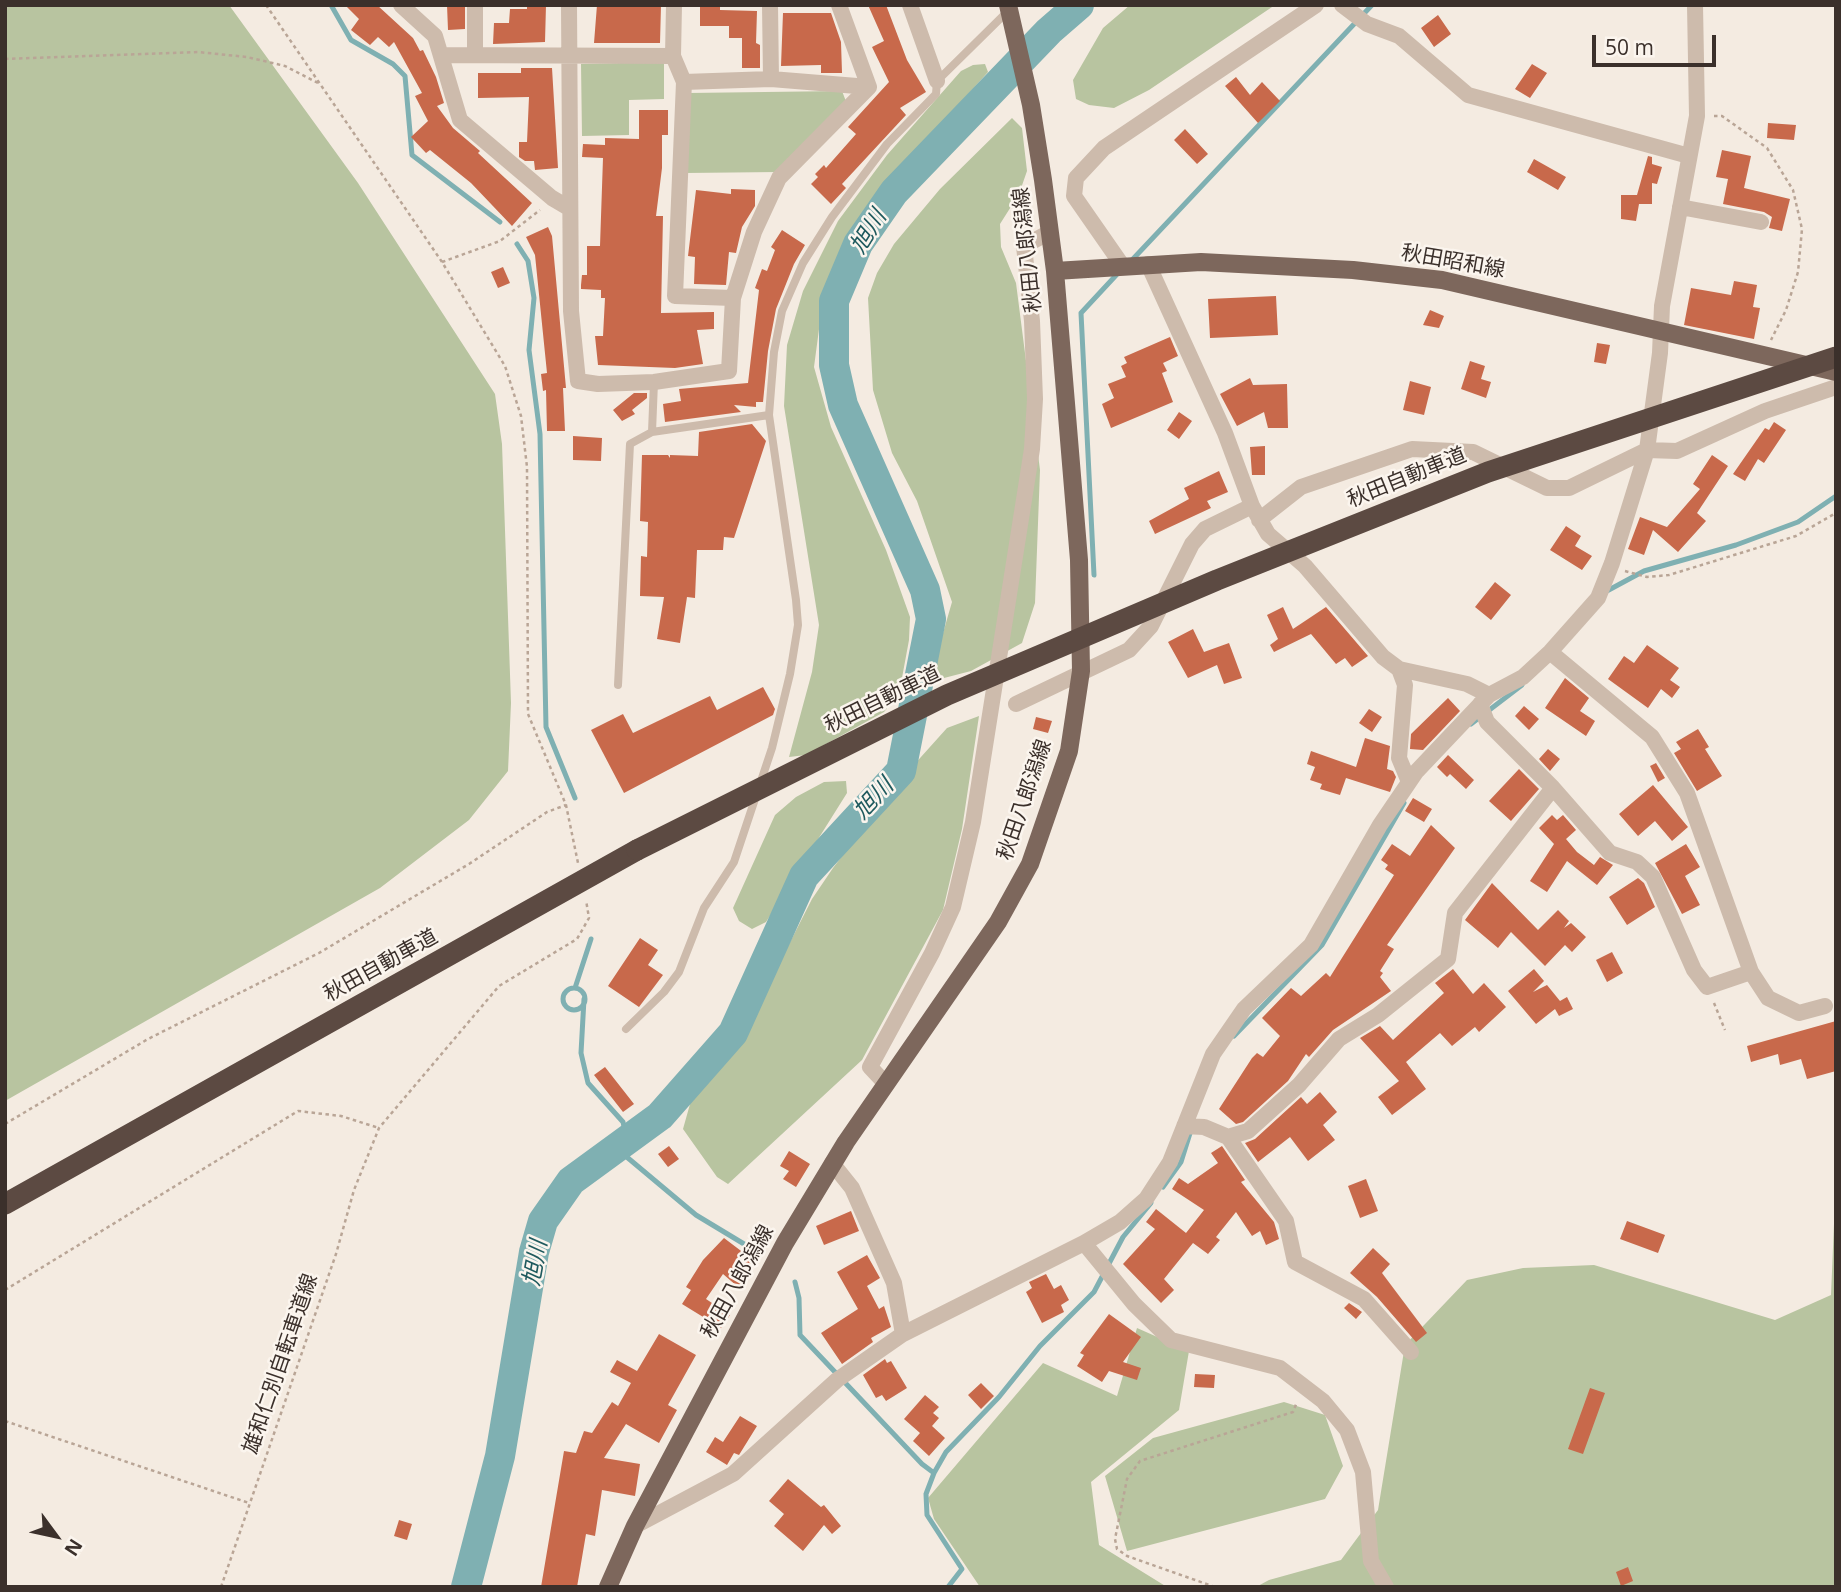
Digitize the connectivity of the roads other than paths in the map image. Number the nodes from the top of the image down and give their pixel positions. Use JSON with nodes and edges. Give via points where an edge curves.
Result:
{"nodes":[{"id":1,"x":401,"y":5,"type":"edge"},
{"id":2,"x":475,"y":5,"type":"edge"},
{"id":3,"x":569,"y":5,"type":"edge"},
{"id":4,"x":674,"y":5,"type":"edge"},
{"id":5,"x":770,"y":5,"type":"edge"},
{"id":6,"x":838,"y":5,"type":"edge"},
{"id":7,"x":909,"y":5,"type":"edge"},
{"id":8,"x":1316,"y":5,"type":"edge"},
{"id":9,"x":1342,"y":5,"type":"edge"},
{"id":10,"x":1695,"y":5,"type":"edge"},
{"id":11,"x":1008,"y":7,"type":"edge"},
{"id":12,"x":475,"y":53,"type":"junction"},
{"id":13,"x":442,"y":55,"type":"junction"},
{"id":14,"x":569,"y":55,"type":"junction"},
{"id":15,"x":673,"y":56,"type":"junction"},
{"id":16,"x":771,"y":79,"type":"junction"},
{"id":17,"x":937,"y":81,"type":"junction"},
{"id":18,"x":684,"y":82,"type":"junction"},
{"id":19,"x":869,"y":87,"type":"junction"},
{"id":20,"x":1689,"y":156,"type":"junction"},
{"id":21,"x":1680,"y":207,"type":"junction"},
{"id":22,"x":569,"y":208,"type":"junction"},
{"id":23,"x":1760,"y":222,"type":"dead end"},
{"id":24,"x":1050,"y":232,"type":"junction"},
{"id":25,"x":1148,"y":264,"type":"junction"},
{"id":26,"x":1122,"y":265,"type":"junction"},
{"id":27,"x":1055,"y":271,"type":"junction"},
{"id":28,"x":733,"y":298,"type":"junction"},
{"id":29,"x":1661,"y":333,"type":"junction"},
{"id":30,"x":1836,"y":357,"type":"edge"},
{"id":31,"x":1836,"y":372,"type":"edge"},
{"id":32,"x":654,"y":382,"type":"junction"},
{"id":33,"x":1836,"y":387,"type":"edge"},
{"id":34,"x":769,"y":415,"type":"junction"},
{"id":35,"x":652,"y":432,"type":"junction"},
{"id":36,"x":1647,"y":450,"type":"junction"},
{"id":37,"x":1255,"y":513,"type":"junction"},
{"id":38,"x":1553,"y":654,"type":"junction"},
{"id":39,"x":1399,"y":669,"type":"junction"},
{"id":40,"x":1081,"y":671,"type":"junction"},
{"id":41,"x":618,"y":685,"type":"dead end"},
{"id":42,"x":1016,"y":704,"type":"dead end"},
{"id":43,"x":1484,"y":707,"type":"junction"},
{"id":44,"x":1409,"y":782,"type":"junction"},
{"id":45,"x":1553,"y":788,"type":"junction"},
{"id":46,"x":1751,"y":972,"type":"junction"},
{"id":47,"x":1825,"y":1006,"type":"dead end"},
{"id":48,"x":626,"y":1028,"type":"dead end"},
{"id":49,"x":885,"y":1083,"type":"junction"},
{"id":50,"x":1191,"y":1126,"type":"junction"},
{"id":51,"x":1228,"y":1137,"type":"junction"},
{"id":52,"x":832,"y":1163,"type":"junction"},
{"id":53,"x":5,"y":1204,"type":"edge"},
{"id":54,"x":1084,"y":1244,"type":"junction"},
{"id":55,"x":903,"y":1334,"type":"junction"},
{"id":56,"x":1412,"y":1352,"type":"dead end"},
{"id":57,"x":635,"y":1526,"type":"junction"},
{"id":58,"x":608,"y":1587,"type":"edge"},
{"id":59,"x":1386,"y":1587,"type":"edge"}],
"edges":[{"from":1,"to":13,"type":"street","via":[[435,36]]},
{"from":2,"to":12,"type":"street"},
{"from":3,"to":14,"type":"street"},
{"from":4,"to":15,"type":"street"},
{"from":5,"to":16,"type":"street"},
{"from":6,"to":19,"type":"street"},
{"from":7,"to":17,"type":"street"},
{"from":8,"to":26,"type":"street","via":[[1104,148],[1076,178],[1074,196]]},
{"from":9,"to":20,"type":"street","via":[[1362,20],[1399,36],[1468,95]]},
{"from":10,"to":20,"type":"street","via":[[1697,116]]},
{"from":11,"to":17,"type":"lane"},
{"from":11,"to":24,"type":"main road","name":"秋田八郎潟線","via":[[1031,105]]},
{"from":12,"to":13,"type":"street"},
{"from":12,"to":14,"type":"street"},
{"from":13,"to":22,"type":"street","via":[[460,120]]},
{"from":14,"to":15,"type":"street"},
{"from":14,"to":22,"type":"street"},
{"from":15,"to":18,"type":"street"},
{"from":16,"to":18,"type":"street"},
{"from":16,"to":19,"type":"street"},
{"from":17,"to":34,"type":"lane","via":[[936,94],[887,144],[803,263],[782,311]]},
{"from":18,"to":28,"type":"street","via":[[675,296]]},
{"from":19,"to":28,"type":"street","via":[[779,178],[754,232]]},
{"from":20,"to":21,"type":"street"},
{"from":21,"to":23,"type":"street"},
{"from":21,"to":29,"type":"street"},
{"from":22,"to":32,"type":"street","via":[[578,381]]},
{"from":24,"to":27,"type":"main road","name":"秋田八郎潟線"},
{"from":24,"to":49,"type":"street","via":[[1024,246],[1032,321],[1032,449],[973,822],[953,907],[870,1067]]},
{"from":25,"to":26,"type":"main road","name":"秋田昭和線"},
{"from":25,"to":29,"type":"main road","name":"秋田昭和線","via":[[1201,262],[1353,270],[1442,280]]},
{"from":25,"to":37,"type":"street","via":[[1225,433]]},
{"from":26,"to":27,"type":"main road","name":"秋田昭和線"},
{"from":27,"to":40,"type":"main road","name":"秋田八郎潟線","via":[[1079,560]]},
{"from":28,"to":32,"type":"street","via":[[729,371]]},
{"from":29,"to":31,"type":"main road","name":"秋田昭和線"},
{"from":29,"to":36,"type":"street"},
{"from":30,"to":53,"type":"highway","name":"秋田自動車道","bridge":true,"via":[[1488,472],[947,695],[637,850]]},
{"from":32,"to":35,"type":"lane"},
{"from":33,"to":36,"type":"street","via":[[1765,411],[1677,451]]},
{"from":34,"to":35,"type":"lane"},
{"from":34,"to":48,"type":"lane","via":[[798,625],[781,718],[734,862],[704,908],[679,972]]},
{"from":35,"to":41,"type":"lane","via":[[630,444]]},
{"from":36,"to":37,"type":"street","via":[[1569,488],[1558,488],[1535,483],[1473,452],[1412,449],[1301,487]]},
{"from":36,"to":38,"type":"street","via":[[1598,598]]},
{"from":37,"to":39,"type":"street","via":[[1268,534],[1305,566],[1383,657]]},
{"from":37,"to":40,"type":"street","via":[[1205,529],[1192,544],[1151,626],[1138,642]]},
{"from":38,"to":43,"type":"street"},
{"from":38,"to":46,"type":"street","via":[[1651,737],[1687,793]]},
{"from":39,"to":43,"type":"street","via":[[1467,684]]},
{"from":39,"to":44,"type":"street","via":[[1405,685],[1399,758]]},
{"from":40,"to":42,"type":"street"},
{"from":40,"to":49,"type":"main road","name":"秋田八郎潟線","via":[[1069,751],[1030,864],[998,922]]},
{"from":43,"to":44,"type":"street"},
{"from":43,"to":45,"type":"street"},
{"from":44,"to":50,"type":"street","via":[[1311,945],[1244,1009],[1213,1054]]},
{"from":45,"to":46,"type":"street","via":[[1610,853],[1637,862],[1653,877],[1694,970],[1707,987]]},
{"from":45,"to":51,"type":"street","via":[[1455,913],[1448,959],[1378,1015],[1339,1039],[1299,1086],[1248,1131]]},
{"from":46,"to":47,"type":"street","via":[[1768,998],[1799,1013]]},
{"from":49,"to":52,"type":"main road","name":"秋田八郎潟線"},
{"from":50,"to":51,"type":"street"},
{"from":50,"to":54,"type":"street","via":[[1146,1199]]},
{"from":51,"to":56,"type":"street","via":[[1286,1221],[1295,1262],[1364,1299]]},
{"from":52,"to":55,"type":"street","via":[[852,1188],[894,1283]]},
{"from":52,"to":57,"type":"main road","name":"秋田八郎潟線","via":[[749,1306]]},
{"from":54,"to":55,"type":"street"},
{"from":54,"to":59,"type":"street","via":[[1171,1340],[1280,1368],[1323,1401],[1347,1430],[1363,1472],[1371,1561]]},
{"from":55,"to":57,"type":"street","via":[[841,1377],[733,1474]]},
{"from":57,"to":58,"type":"main road","name":"秋田八郎潟線"}]}
